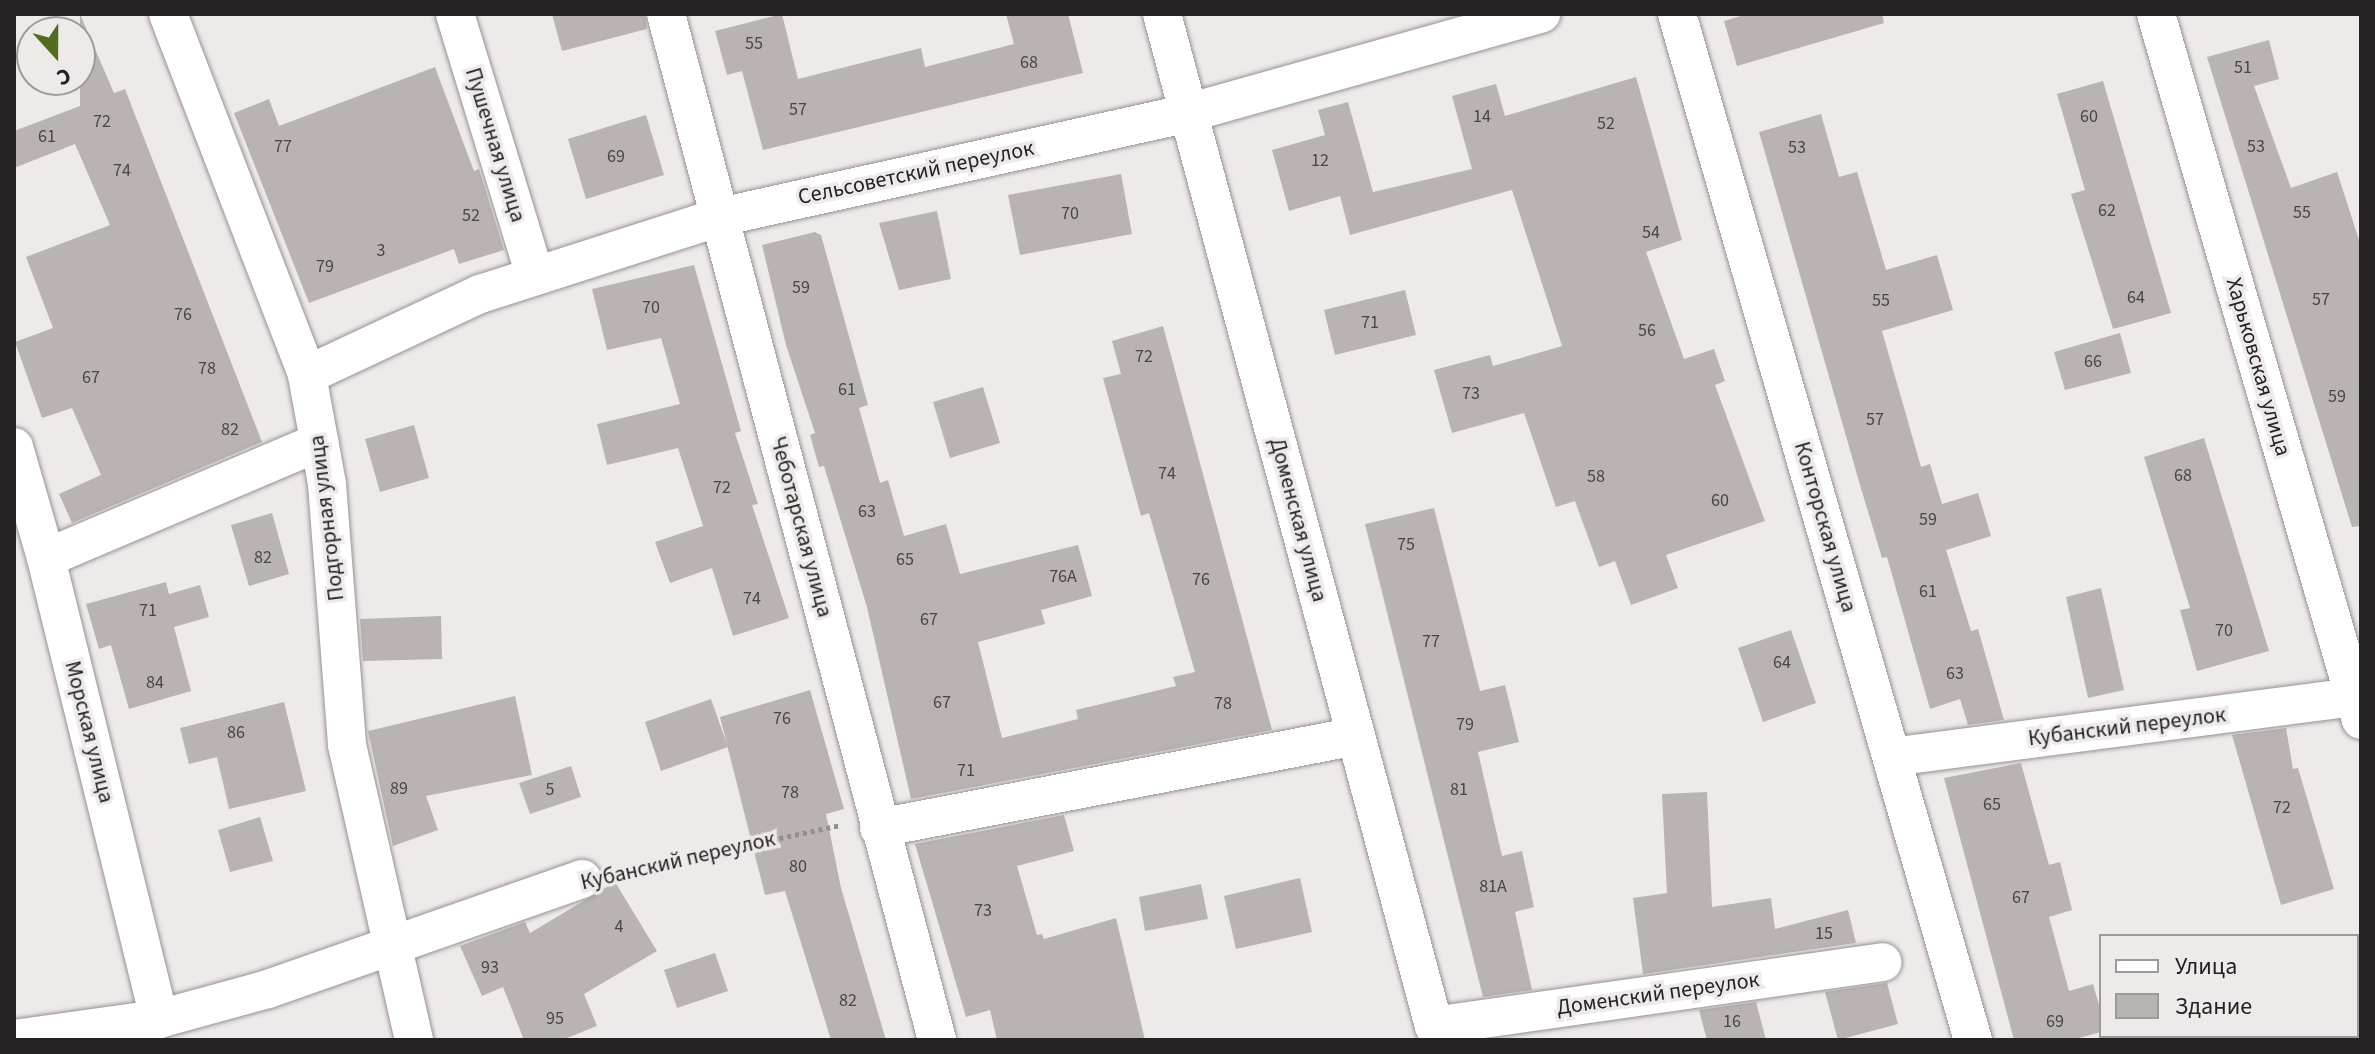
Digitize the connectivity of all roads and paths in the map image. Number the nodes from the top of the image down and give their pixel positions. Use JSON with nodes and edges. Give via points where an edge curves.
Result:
{"nodes":[{"id":1,"x":168,"y":14,"type":"edge"},
{"id":2,"x":455,"y":14,"type":"edge"},
{"id":3,"x":666,"y":14,"type":"edge"},
{"id":4,"x":1162,"y":14,"type":"edge"},
{"id":5,"x":1541,"y":14,"type":"edge"},
{"id":6,"x":1677,"y":14,"type":"edge"},
{"id":7,"x":2156,"y":14,"type":"edge"},
{"id":8,"x":1188,"y":113,"type":"junction"},
{"id":9,"x":720,"y":217,"type":"junction"},
{"id":10,"x":535,"y":276,"type":"junction"},
{"id":11,"x":307,"y":375,"type":"junction"},
{"id":12,"x":319,"y":442,"type":"junction"},
{"id":13,"x":14,"y":447,"type":"edge"},
{"id":14,"x":46,"y":558,"type":"junction"},
{"id":15,"x":2359,"y":705,"type":"edge"},
{"id":16,"x":1356,"y":736,"type":"junction"},
{"id":17,"x":1892,"y":757,"type":"junction"},
{"id":18,"x":879,"y":828,"type":"junction"},
{"id":19,"x":582,"y":879,"type":"joint"},
{"id":20,"x":393,"y":944,"type":"junction"},
{"id":21,"x":1882,"y":962,"type":"dead end"},
{"id":22,"x":159,"y":1019,"type":"junction"},
{"id":23,"x":1434,"y":1026,"type":"joint"},
{"id":24,"x":14,"y":1039,"type":"edge"},
{"id":25,"x":414,"y":1040,"type":"edge"},
{"id":26,"x":937,"y":1040,"type":"edge"},
{"id":27,"x":1973,"y":1040,"type":"edge"}],
"edges":[{"from":1,"to":11,"type":"street","name":"Подгорная улица"},
{"from":2,"to":10,"type":"street","name":"Пушечная улица"},
{"from":3,"to":9,"type":"street","name":"Чеботарская улица"},
{"from":4,"to":8,"type":"street","name":"Доменская улица"},
{"from":5,"to":8,"type":"street","name":"Сельсоветский переулок"},
{"from":6,"to":17,"type":"street","name":"Конторская улица"},
{"from":7,"to":15,"type":"street","name":"Харьковская улица"},
{"from":8,"to":9,"type":"street","name":"Сельсоветский переулок"},
{"from":8,"to":16,"type":"street","name":"Доменская улица"},
{"from":9,"to":10,"type":"street","name":"Сельсоветский переулок"},
{"from":9,"to":18,"type":"street","name":"Чеботарская улица"},
{"from":10,"to":11,"type":"street","name":"Сельсоветский переулок","via":[[480,294]]},
{"from":11,"to":12,"type":"street","name":"Подгорная улица"},
{"from":12,"to":14,"type":"street"},
{"from":12,"to":20,"type":"street","name":"Подгорная улица","via":[[347,745]]},
{"from":13,"to":14,"type":"street","name":"Морская улица"},
{"from":14,"to":22,"type":"street","name":"Морская улица"},
{"from":15,"to":17,"type":"street","name":"Кубанский переулок"},
{"from":16,"to":18,"type":"street"},
{"from":16,"to":23,"type":"street","name":"Доменская улица"},
{"from":17,"to":27,"type":"street","name":"Конторская улица"},
{"from":18,"to":19,"type":"path","name":"Кубанский переулок","via":[[841,825]]},
{"from":18,"to":26,"type":"street","name":"Чеботарская улица"},
{"from":19,"to":20,"type":"street","name":"Кубанский переулок"},
{"from":20,"to":22,"type":"street","name":"Кубанский переулок","via":[[268,989]]},
{"from":20,"to":25,"type":"street","name":"Подгорная улица"},
{"from":21,"to":23,"type":"street","name":"Доменский переулок"},
{"from":22,"to":24,"type":"street","name":"Кубанский переулок"}]}
